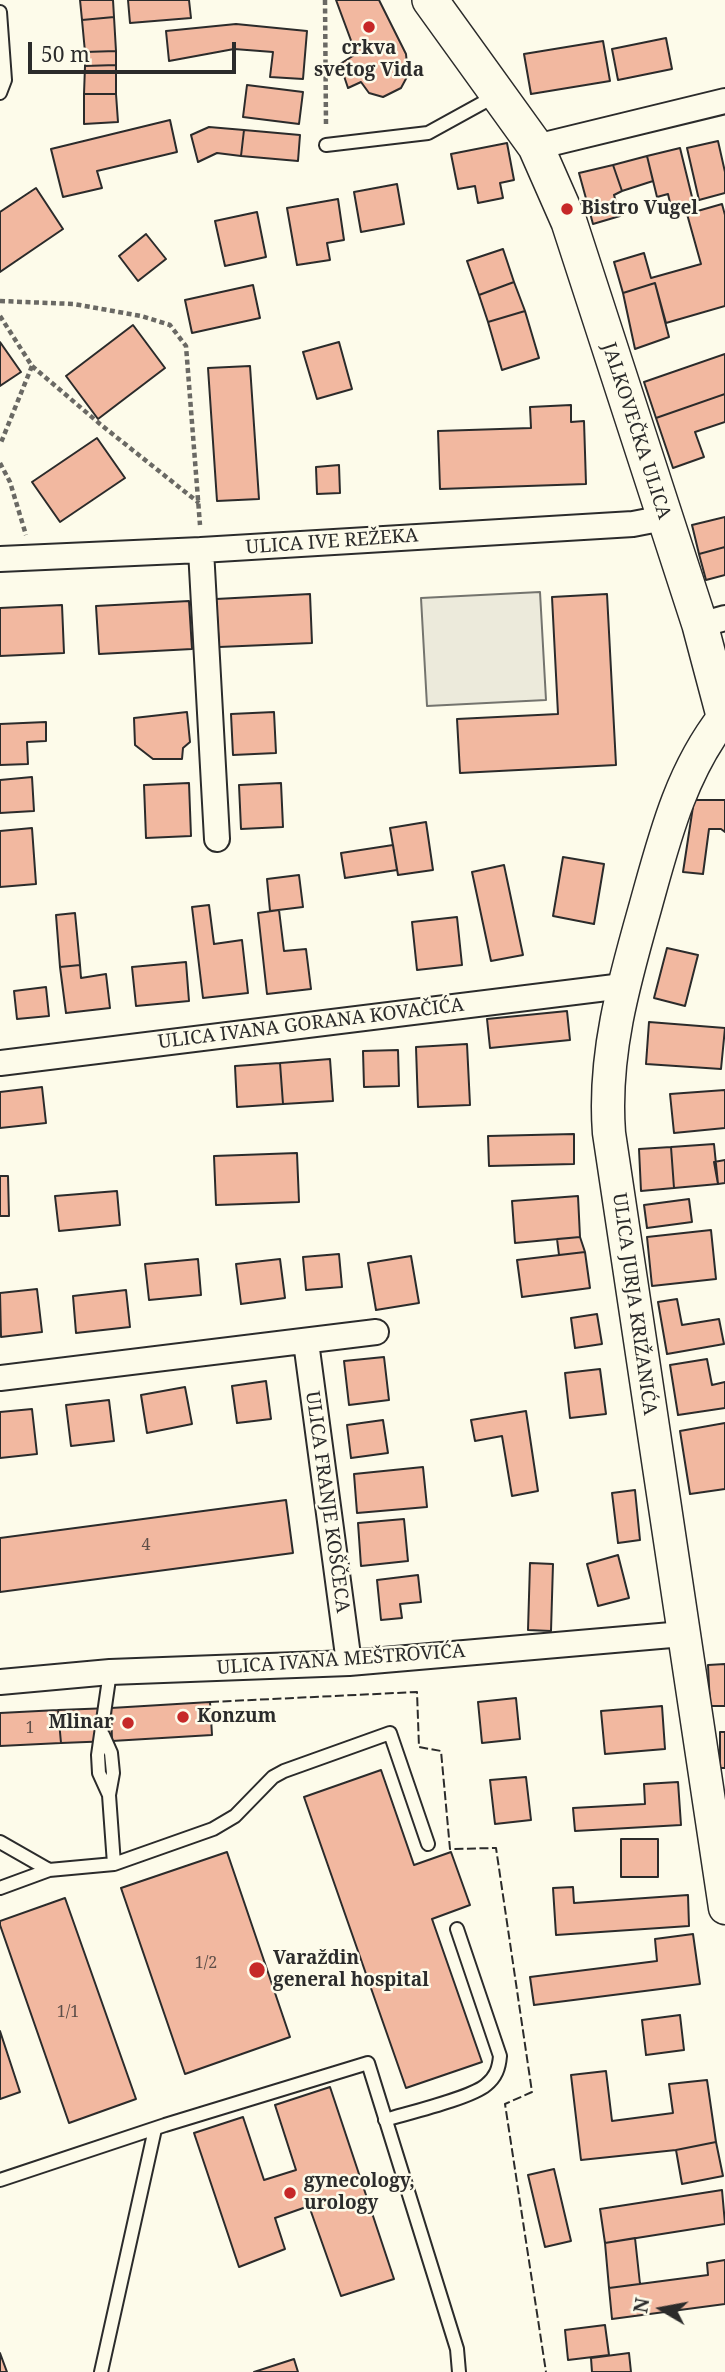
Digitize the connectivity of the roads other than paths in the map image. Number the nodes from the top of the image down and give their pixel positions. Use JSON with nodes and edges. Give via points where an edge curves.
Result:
{"nodes":[{"id":1,"x":430,"y":0,"type":"edge"},
{"id":2,"x":0,"y":12,"type":"edge"},
{"id":3,"x":0,"y":93,"type":"edge"},
{"id":4,"x":498,"y":95,"type":"junction"},
{"id":5,"x":725,"y":101,"type":"edge"},
{"id":6,"x":326,"y":145,"type":"road end"},
{"id":7,"x":536,"y":147,"type":"junction"},
{"id":8,"x":664,"y":518,"type":"junction"},
{"id":9,"x":201,"y":551,"type":"junction"},
{"id":10,"x":0,"y":559,"type":"edge"},
{"id":11,"x":713,"y":621,"type":"edge"},
{"id":12,"x":725,"y":718,"type":"edge"},
{"id":13,"x":217,"y":839,"type":"dead end"},
{"id":14,"x":623,"y":986,"type":"junction"},
{"id":15,"x":0,"y":1062,"type":"edge"},
{"id":16,"x":376,"y":1332,"type":"dead end"},
{"id":17,"x":306,"y":1342,"type":"junction"},
{"id":18,"x":0,"y":1378,"type":"edge"},
{"id":19,"x":683,"y":1634,"type":"junction"},
{"id":20,"x":349,"y":1663,"type":"junction"},
{"id":21,"x":110,"y":1672,"type":"junction"},
{"id":22,"x":0,"y":1682,"type":"edge"},
{"id":23,"x":0,"y":1842,"type":"edge"},
{"id":24,"x":428,"y":1844,"type":"dead end"},
{"id":25,"x":114,"y":1864,"type":"junction"},
{"id":26,"x":49,"y":1870,"type":"junction"},
{"id":27,"x":0,"y":1888,"type":"edge"},
{"id":28,"x":725,"y":1908,"type":"edge"},
{"id":29,"x":457,"y":1929,"type":"dead end"},
{"id":30,"x":386,"y":2120,"type":"junction"},
{"id":31,"x":155,"y":2129,"type":"junction"},
{"id":32,"x":0,"y":2180,"type":"edge"},
{"id":33,"x":101,"y":2372,"type":"edge"},
{"id":34,"x":459,"y":2372,"type":"edge"}],
"edges":[{"from":1,"to":4,"type":"main road","name":"JALKOVEČKA ULICA"},
{"from":2,"to":3,"type":"lane","via":[[5,80]]},
{"from":4,"to":6,"type":"lane","via":[[428,133]]},
{"from":4,"to":7,"type":"main road","name":"JALKOVEČKA ULICA"},
{"from":5,"to":7,"type":"street"},
{"from":7,"to":8,"type":"main road","name":"JALKOVEČKA ULICA","via":[[569,222]]},
{"from":8,"to":9,"type":"street","name":"ULICA IVE REŽEKA","via":[[633,524]]},
{"from":8,"to":11,"type":"main road","name":"JALKOVEČKA ULICA"},
{"from":9,"to":10,"type":"street","name":"ULICA IVE REŽEKA"},
{"from":9,"to":13,"type":"street"},
{"from":11,"to":12,"type":"main road","name":"JALKOVEČKA ULICA"},
{"from":12,"to":14,"type":"street","name":"ULICA JURJA KRIŽANIĆA","via":[[693,763],[676,802]]},
{"from":14,"to":15,"type":"street","name":"ULICA IVANA GORANA KOVAČIĆA"},
{"from":14,"to":19,"type":"street","name":"ULICA JURJA KRIŽANIĆA","via":[[609,1068],[609,1133]]},
{"from":16,"to":17,"type":"street"},
{"from":17,"to":18,"type":"street"},
{"from":17,"to":20,"type":"street","name":"ULICA FRANJE KOŠČECA"},
{"from":19,"to":20,"type":"street","name":"ULICA IVANA MEŠTROVIĆA"},
{"from":19,"to":28,"type":"street","name":"ULICA JURJA KRIŽANIĆA"},
{"from":20,"to":21,"type":"street","name":"ULICA IVANA MEŠTROVIĆA"},
{"from":21,"to":22,"type":"street","name":"ULICA IVANA MEŠTROVIĆA"},
{"from":21,"to":25,"type":"lane","via":[[103,1735],[113,1773],[109,1795]]},
{"from":23,"to":26,"type":"lane"},
{"from":24,"to":25,"type":"lane","via":[[390,1733],[284,1771],[226,1822]]},
{"from":25,"to":26,"type":"lane"},
{"from":26,"to":27,"type":"lane"},
{"from":29,"to":30,"type":"lane","via":[[500,2056],[499,2067],[477,2091]]},
{"from":30,"to":31,"type":"lane","via":[[368,2063]]},
{"from":30,"to":34,"type":"lane","via":[[457,2349]]},
{"from":31,"to":32,"type":"lane"},
{"from":31,"to":33,"type":"lane"}]}
